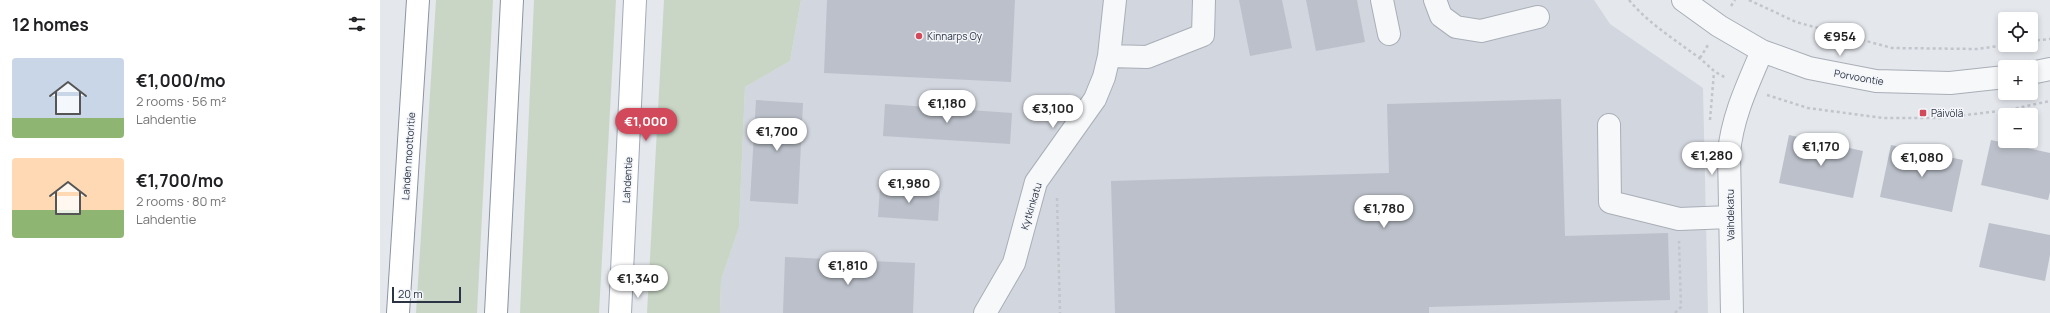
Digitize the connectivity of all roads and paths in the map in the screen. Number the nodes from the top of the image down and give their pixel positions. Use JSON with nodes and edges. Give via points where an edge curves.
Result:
{"nodes":[{"id":1,"x":418,"y":0,"type":"edge"},
{"id":2,"x":512,"y":0,"type":"edge"},
{"id":3,"x":635,"y":0,"type":"edge"},
{"id":4,"x":1115,"y":0,"type":"edge"},
{"id":5,"x":1204,"y":0,"type":"edge"},
{"id":6,"x":1382,"y":0,"type":"edge"},
{"id":7,"x":1435,"y":0,"type":"edge"},
{"id":8,"x":1683,"y":0,"type":"edge"},
{"id":9,"x":1749,"y":0,"type":"edge"},
{"id":10,"x":1538,"y":17,"type":"dead end"},
{"id":11,"x":1389,"y":34,"type":"dead end"},
{"id":12,"x":2050,"y":39,"type":"edge"},
{"id":13,"x":2038,"y":40,"type":"edge"},
{"id":14,"x":1998,"y":46,"type":"edge"},
{"id":15,"x":1762,"y":51,"type":"junction"},
{"id":16,"x":1108,"y":56,"type":"junction"},
{"id":17,"x":2050,"y":69,"type":"edge"},
{"id":18,"x":2038,"y":72,"type":"edge"},
{"id":19,"x":1998,"y":78,"type":"edge"},
{"id":20,"x":1609,"y":124,"type":"dead end"},
{"id":21,"x":1056,"y":196,"type":"dead end"},
{"id":22,"x":1730,"y":216,"type":"junction"},
{"id":23,"x":1679,"y":218,"type":"junction"},
{"id":24,"x":398,"y":313,"type":"edge"},
{"id":25,"x":496,"y":313,"type":"edge"},
{"id":26,"x":620,"y":313,"type":"edge"},
{"id":27,"x":985,"y":313,"type":"edge"},
{"id":28,"x":1060,"y":313,"type":"edge"},
{"id":29,"x":1675,"y":313,"type":"edge"},
{"id":30,"x":1732,"y":313,"type":"edge"}],
"edges":[{"from":1,"to":24,"type":"main road","name":"Lahden moottoritie"},
{"from":2,"to":25,"type":"main road"},
{"from":3,"to":26,"type":"main road","name":"Lahdentie"},
{"from":4,"to":16,"type":"street","name":"Kytkinkatu"},
{"from":5,"to":16,"type":"street","via":[[1203,34],[1147,57]]},
{"from":6,"to":11,"type":"street"},
{"from":7,"to":10,"type":"street","via":[[1441,16],[1456,27],[1481,31]]},
{"from":8,"to":15,"type":"street","name":"Porvoontie","via":[[1719,26]]},
{"from":9,"to":14,"type":"path","via":[[1796,22],[1892,48],[1977,49]]},
{"from":12,"to":13,"type":"path"},
{"from":15,"to":19,"type":"street","name":"Porvoontie","via":[[1810,68],[1876,82],[1950,83]]},
{"from":15,"to":22,"type":"street","name":"Vaihdekatu","via":[[1730,135]]},
{"from":16,"to":27,"type":"street","name":"Kytkinkatu","via":[[1104,77],[1095,98],[1036,182],[1014,263]]},
{"from":17,"to":18,"type":"street"},
{"from":20,"to":23,"type":"street","via":[[1610,202]]},
{"from":21,"to":28,"type":"path"},
{"from":22,"to":23,"type":"street"},
{"from":22,"to":30,"type":"street","name":"Vaihdekatu"},
{"from":23,"to":29,"type":"path","via":[[1681,306]]}]}
